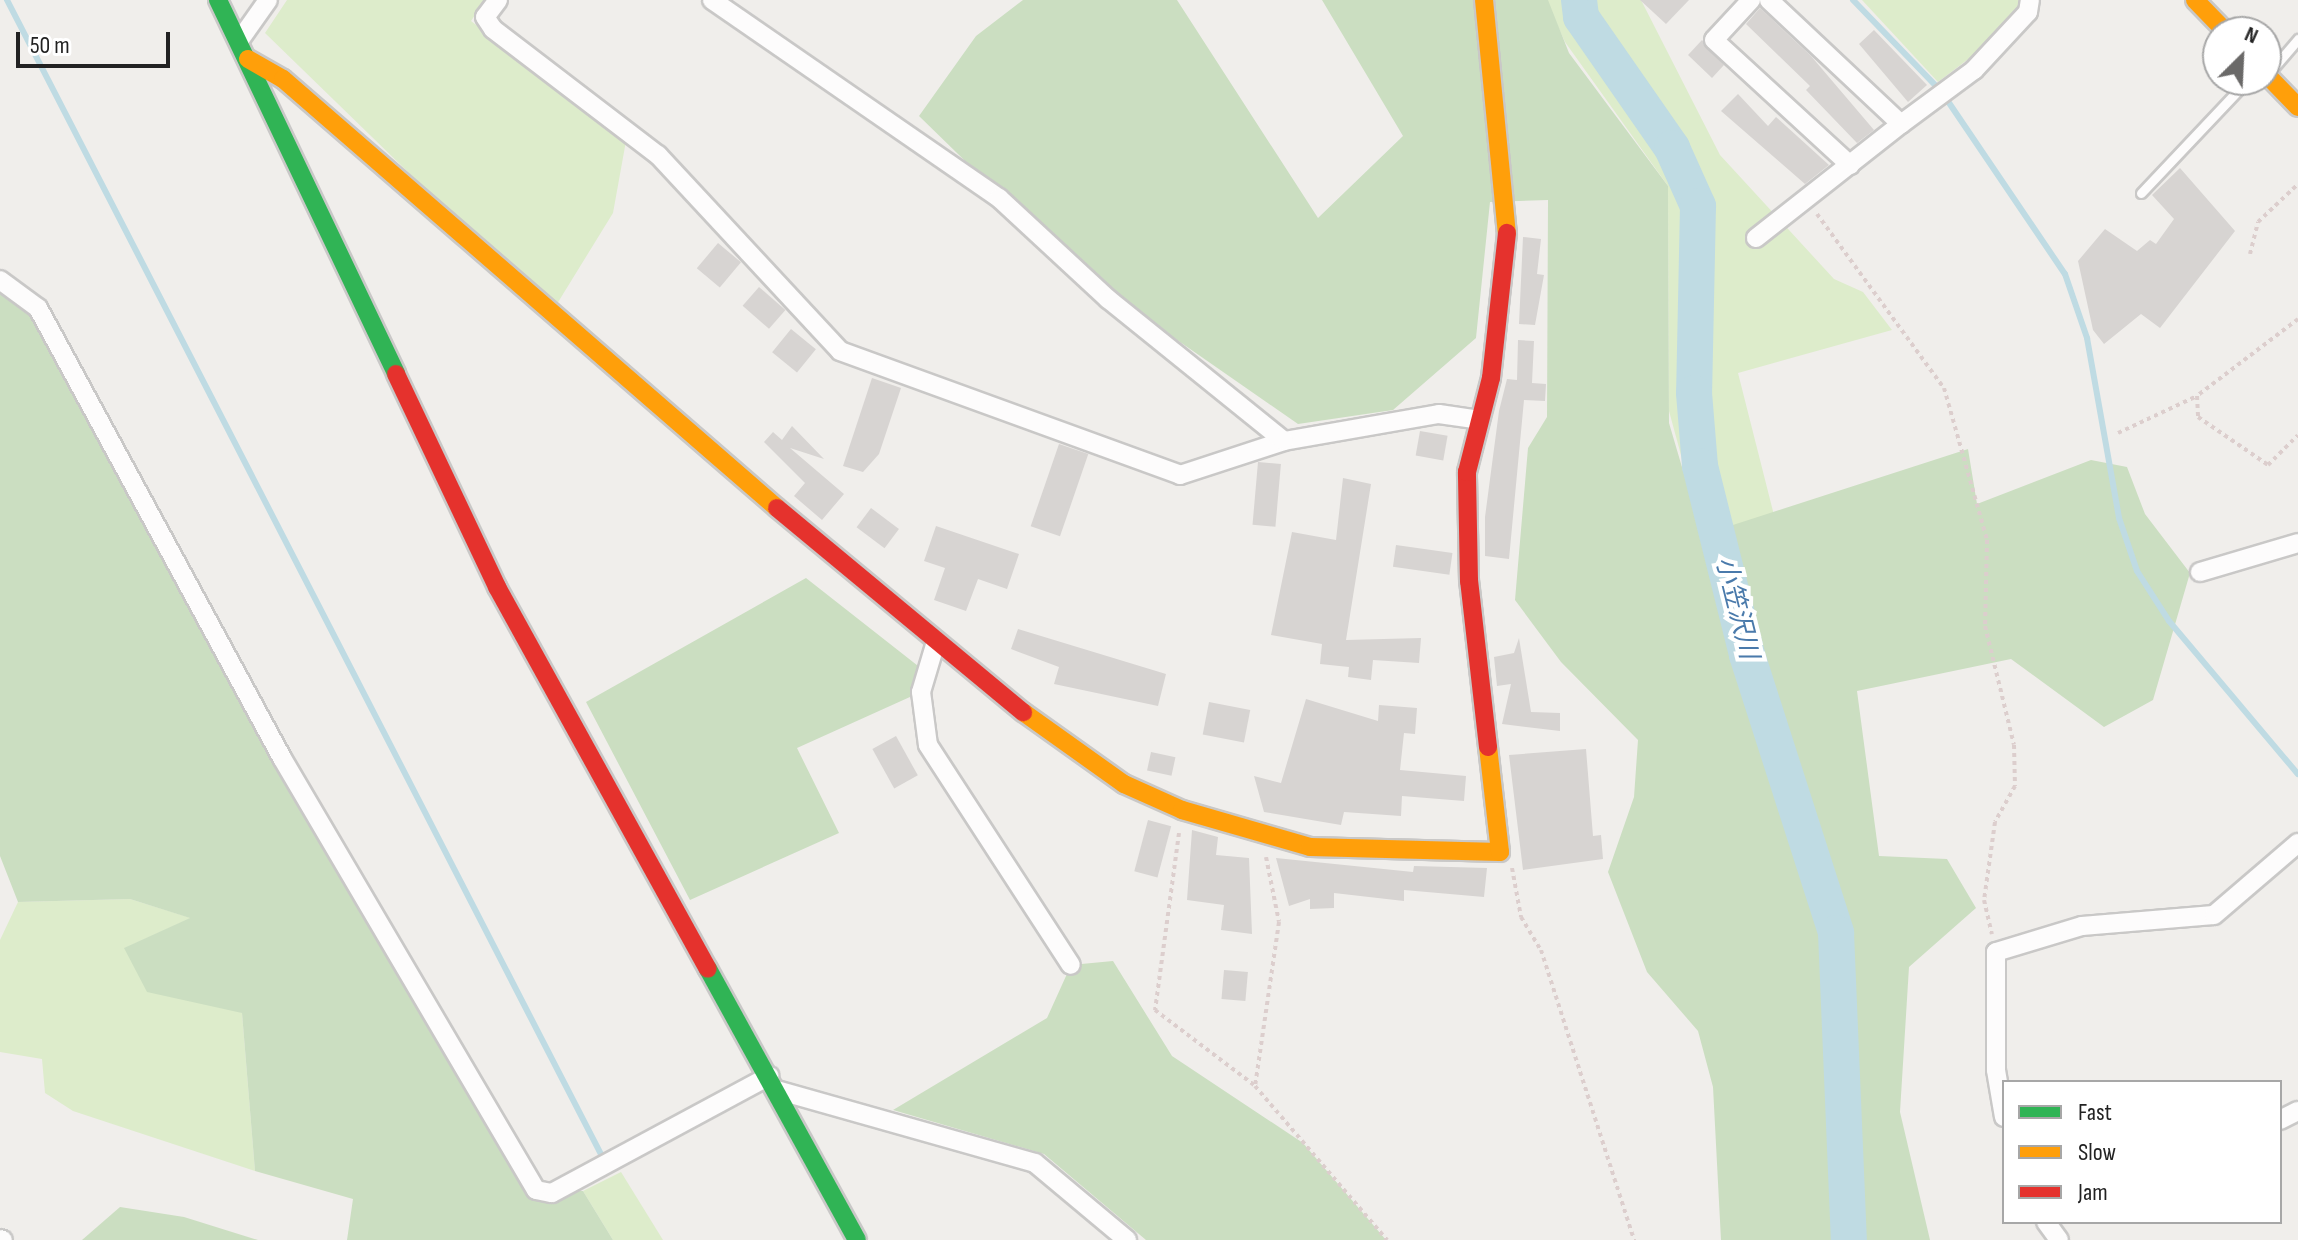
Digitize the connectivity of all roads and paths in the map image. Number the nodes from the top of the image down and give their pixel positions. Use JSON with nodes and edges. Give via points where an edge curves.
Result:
{"nodes":[{"id":1,"x":218,"y":0,"type":"edge"},
{"id":2,"x":268,"y":0,"type":"edge"},
{"id":3,"x":498,"y":0,"type":"edge"},
{"id":4,"x":712,"y":0,"type":"edge"},
{"id":5,"x":1484,"y":0,"type":"edge"},
{"id":6,"x":1751,"y":0,"type":"edge"},
{"id":7,"x":1769,"y":0,"type":"edge"},
{"id":8,"x":2030,"y":0,"type":"edge"},
{"id":9,"x":2195,"y":0,"type":"edge"},
{"id":10,"x":2210,"y":16,"type":"edge"},
{"id":11,"x":2298,"y":39,"type":"edge"},
{"id":12,"x":239,"y":41,"type":"junction"},
{"id":13,"x":2282,"y":57,"type":"edge"},
{"id":14,"x":248,"y":59,"type":"junction"},
{"id":15,"x":2282,"y":90,"type":"edge"},
{"id":16,"x":2233,"y":96,"type":"edge"},
{"id":17,"x":2298,"y":107,"type":"edge"},
{"id":18,"x":1901,"y":124,"type":"junction"},
{"id":19,"x":1850,"y":165,"type":"junction"},
{"id":20,"x":2298,"y":184,"type":"edge"},
{"id":21,"x":2141,"y":193,"type":"dead end"},
{"id":22,"x":1807,"y":199,"type":"junction"},
{"id":23,"x":1756,"y":238,"type":"dead end"},
{"id":24,"x":2250,"y":254,"type":"dead end"},
{"id":25,"x":0,"y":280,"type":"edge"},
{"id":26,"x":2298,"y":319,"type":"edge"},
{"id":27,"x":2197,"y":396,"type":"junction"},
{"id":28,"x":1480,"y":420,"type":"junction"},
{"id":29,"x":2118,"y":433,"type":"dead end"},
{"id":30,"x":2298,"y":435,"type":"edge"},
{"id":31,"x":1284,"y":441,"type":"junction"},
{"id":32,"x":2298,"y":543,"type":"edge"},
{"id":33,"x":2200,"y":572,"type":"dead end"},
{"id":34,"x":935,"y":645,"type":"junction"},
{"id":35,"x":1182,"y":810,"type":"junction"},
{"id":36,"x":1262,"y":835,"type":"junction"},
{"id":37,"x":2298,"y":843,"type":"edge"},
{"id":38,"x":1500,"y":852,"type":"junction"},
{"id":39,"x":1996,"y":952,"type":"junction"},
{"id":40,"x":1071,"y":965,"type":"dead end"},
{"id":41,"x":773,"y":1083,"type":"junction"},
{"id":42,"x":1255,"y":1086,"type":"junction"},
{"id":43,"x":2002,"y":1105,"type":"edge"},
{"id":44,"x":857,"y":1240,"type":"edge"},
{"id":45,"x":1127,"y":1240,"type":"edge"},
{"id":46,"x":1387,"y":1240,"type":"edge"},
{"id":47,"x":1634,"y":1240,"type":"edge"}],
"edges":[{"from":1,"to":12,"type":"street"},
{"from":2,"to":12,"type":"street"},
{"from":3,"to":31,"type":"street","via":[[485,17],[493,29],[658,155],[840,351],[1180,475]]},
{"from":4,"to":31,"type":"street","via":[[999,198],[1108,299]]},
{"from":5,"to":28,"type":"street","via":[[1507,234]]},
{"from":6,"to":19,"type":"street","via":[[1714,40]]},
{"from":7,"to":18,"type":"street"},
{"from":8,"to":18,"type":"street","via":[[2028,12],[1974,70]]},
{"from":9,"to":10,"type":"street"},
{"from":11,"to":13,"type":"lane"},
{"from":12,"to":14,"type":"street"},
{"from":14,"to":34,"type":"street","via":[[283,79]]},
{"from":14,"to":41,"type":"street","via":[[497,587]]},
{"from":15,"to":17,"type":"street"},
{"from":16,"to":21,"type":"lane"},
{"from":18,"to":19,"type":"street"},
{"from":19,"to":22,"type":"street"},
{"from":20,"to":24,"type":"path","via":[[2258,222]]},
{"from":22,"to":23,"type":"street"},
{"from":22,"to":39,"type":"path","via":[[1859,281],[1891,309],[1944,388],[1987,540],[1985,626],[2014,745],[2015,786],[1995,822],[1984,900]]},
{"from":25,"to":41,"type":"street","via":[[38,308],[282,758],[536,1190],[552,1193]]},
{"from":26,"to":27,"type":"path"},
{"from":27,"to":29,"type":"path"},
{"from":27,"to":30,"type":"path","via":[[2198,417],[2268,465]]},
{"from":28,"to":31,"type":"street","via":[[1439,414]]},
{"from":28,"to":38,"type":"street","via":[[1467,472],[1469,581]]},
{"from":32,"to":33,"type":"street"},
{"from":34,"to":35,"type":"street","via":[[1055,740]]},
{"from":34,"to":40,"type":"street","via":[[921,692],[928,745]]},
{"from":35,"to":36,"type":"street"},
{"from":35,"to":42,"type":"path","via":[[1155,1010]]},
{"from":36,"to":38,"type":"street","via":[[1310,847]]},
{"from":36,"to":42,"type":"path","via":[[1279,922]]},
{"from":37,"to":39,"type":"street","via":[[2214,915],[2082,926]]},
{"from":38,"to":47,"type":"path","via":[[1514,870],[1521,917],[1541,950]]},
{"from":39,"to":43,"type":"street","via":[[1996,1070]]},
{"from":41,"to":44,"type":"street"},
{"from":41,"to":45,"type":"street","via":[[1035,1163]]},
{"from":42,"to":46,"type":"path"}]}
